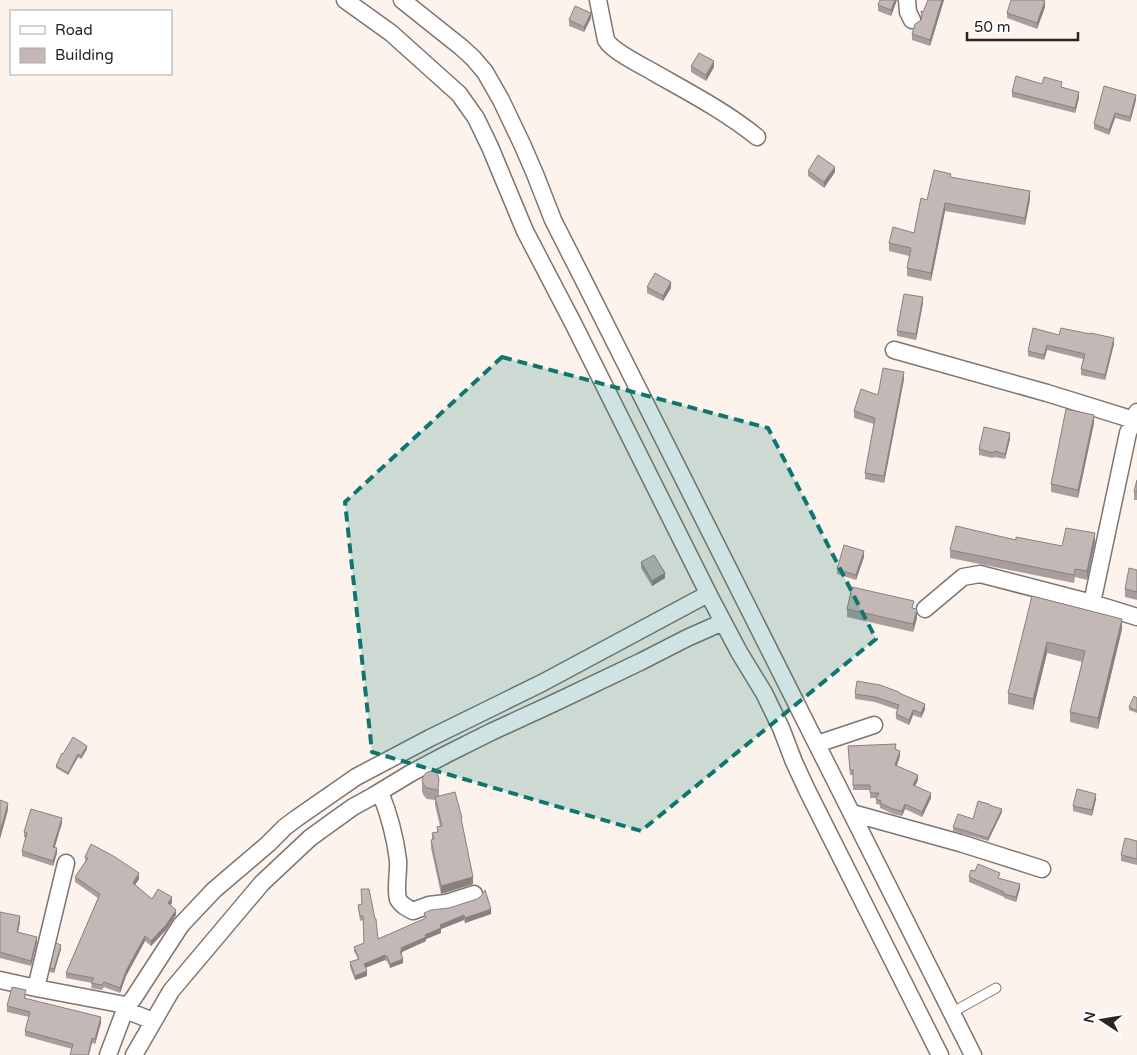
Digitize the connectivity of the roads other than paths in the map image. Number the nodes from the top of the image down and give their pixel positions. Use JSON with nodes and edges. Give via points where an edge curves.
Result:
{"nodes":[{"id":1,"x":344,"y":0,"type":"edge"},
{"id":2,"x":402,"y":0,"type":"edge"},
{"id":3,"x":598,"y":0,"type":"edge"},
{"id":4,"x":906,"y":0,"type":"edge"},
{"id":5,"x":912,"y":20,"type":"dead end"},
{"id":6,"x":757,"y":137,"type":"dead end"},
{"id":7,"x":894,"y":350,"type":"dead end"},
{"id":8,"x":1136,"y":417,"type":"edge"},
{"id":9,"x":709,"y":596,"type":"junction"},
{"id":10,"x":1092,"y":602,"type":"junction"},
{"id":11,"x":925,"y":609,"type":"dead end"},
{"id":12,"x":1137,"y":617,"type":"edge"},
{"id":13,"x":722,"y":620,"type":"junction"},
{"id":14,"x":874,"y":725,"type":"dead end"},
{"id":15,"x":817,"y":744,"type":"junction"},
{"id":16,"x":380,"y":792,"type":"junction"},
{"id":17,"x":852,"y":813,"type":"junction"},
{"id":18,"x":66,"y":863,"type":"dead end"},
{"id":19,"x":1042,"y":869,"type":"dead end"},
{"id":20,"x":474,"y":894,"type":"dead end"},
{"id":21,"x":0,"y":980,"type":"edge"},
{"id":22,"x":36,"y":988,"type":"junction"},
{"id":23,"x":996,"y":988,"type":"dead end"},
{"id":24,"x":952,"y":1013,"type":"junction"},
{"id":25,"x":140,"y":1015,"type":"junction"},
{"id":26,"x":108,"y":1055,"type":"edge"},
{"id":27,"x":134,"y":1055,"type":"edge"},
{"id":28,"x":940,"y":1055,"type":"edge"},
{"id":29,"x":973,"y":1055,"type":"edge"}],
"edges":[{"from":1,"to":9,"type":"street","via":[[391,33],[459,94],[476,118],[525,231]]},
{"from":2,"to":15,"type":"street","via":[[473,58],[493,85],[564,243]]},
{"from":3,"to":6,"type":"street","via":[[608,44],[727,115]]},
{"from":4,"to":5,"type":"street"},
{"from":7,"to":8,"type":"street"},
{"from":8,"to":10,"type":"street","via":[[1128,433]]},
{"from":9,"to":13,"type":"street"},
{"from":9,"to":25,"type":"street","via":[[356,777],[297,818],[214,890],[181,925],[134,999]]},
{"from":10,"to":11,"type":"street","via":[[980,574],[963,577]]},
{"from":10,"to":12,"type":"street"},
{"from":13,"to":16,"type":"street","via":[[491,732]]},
{"from":13,"to":28,"type":"street","via":[[764,693],[794,762]]},
{"from":14,"to":15,"type":"street"},
{"from":15,"to":17,"type":"street"},
{"from":16,"to":20,"type":"street","via":[[394,832],[398,898],[404,907],[413,911]]},
{"from":16,"to":25,"type":"street","via":[[310,838],[262,883],[171,992]]},
{"from":17,"to":19,"type":"street"},
{"from":17,"to":24,"type":"street"},
{"from":18,"to":22,"type":"street"},
{"from":21,"to":22,"type":"street"},
{"from":22,"to":25,"type":"street","via":[[120,1004]]},
{"from":23,"to":24,"type":"lane"},
{"from":24,"to":29,"type":"street"},
{"from":25,"to":26,"type":"street"},
{"from":25,"to":27,"type":"street"}]}
